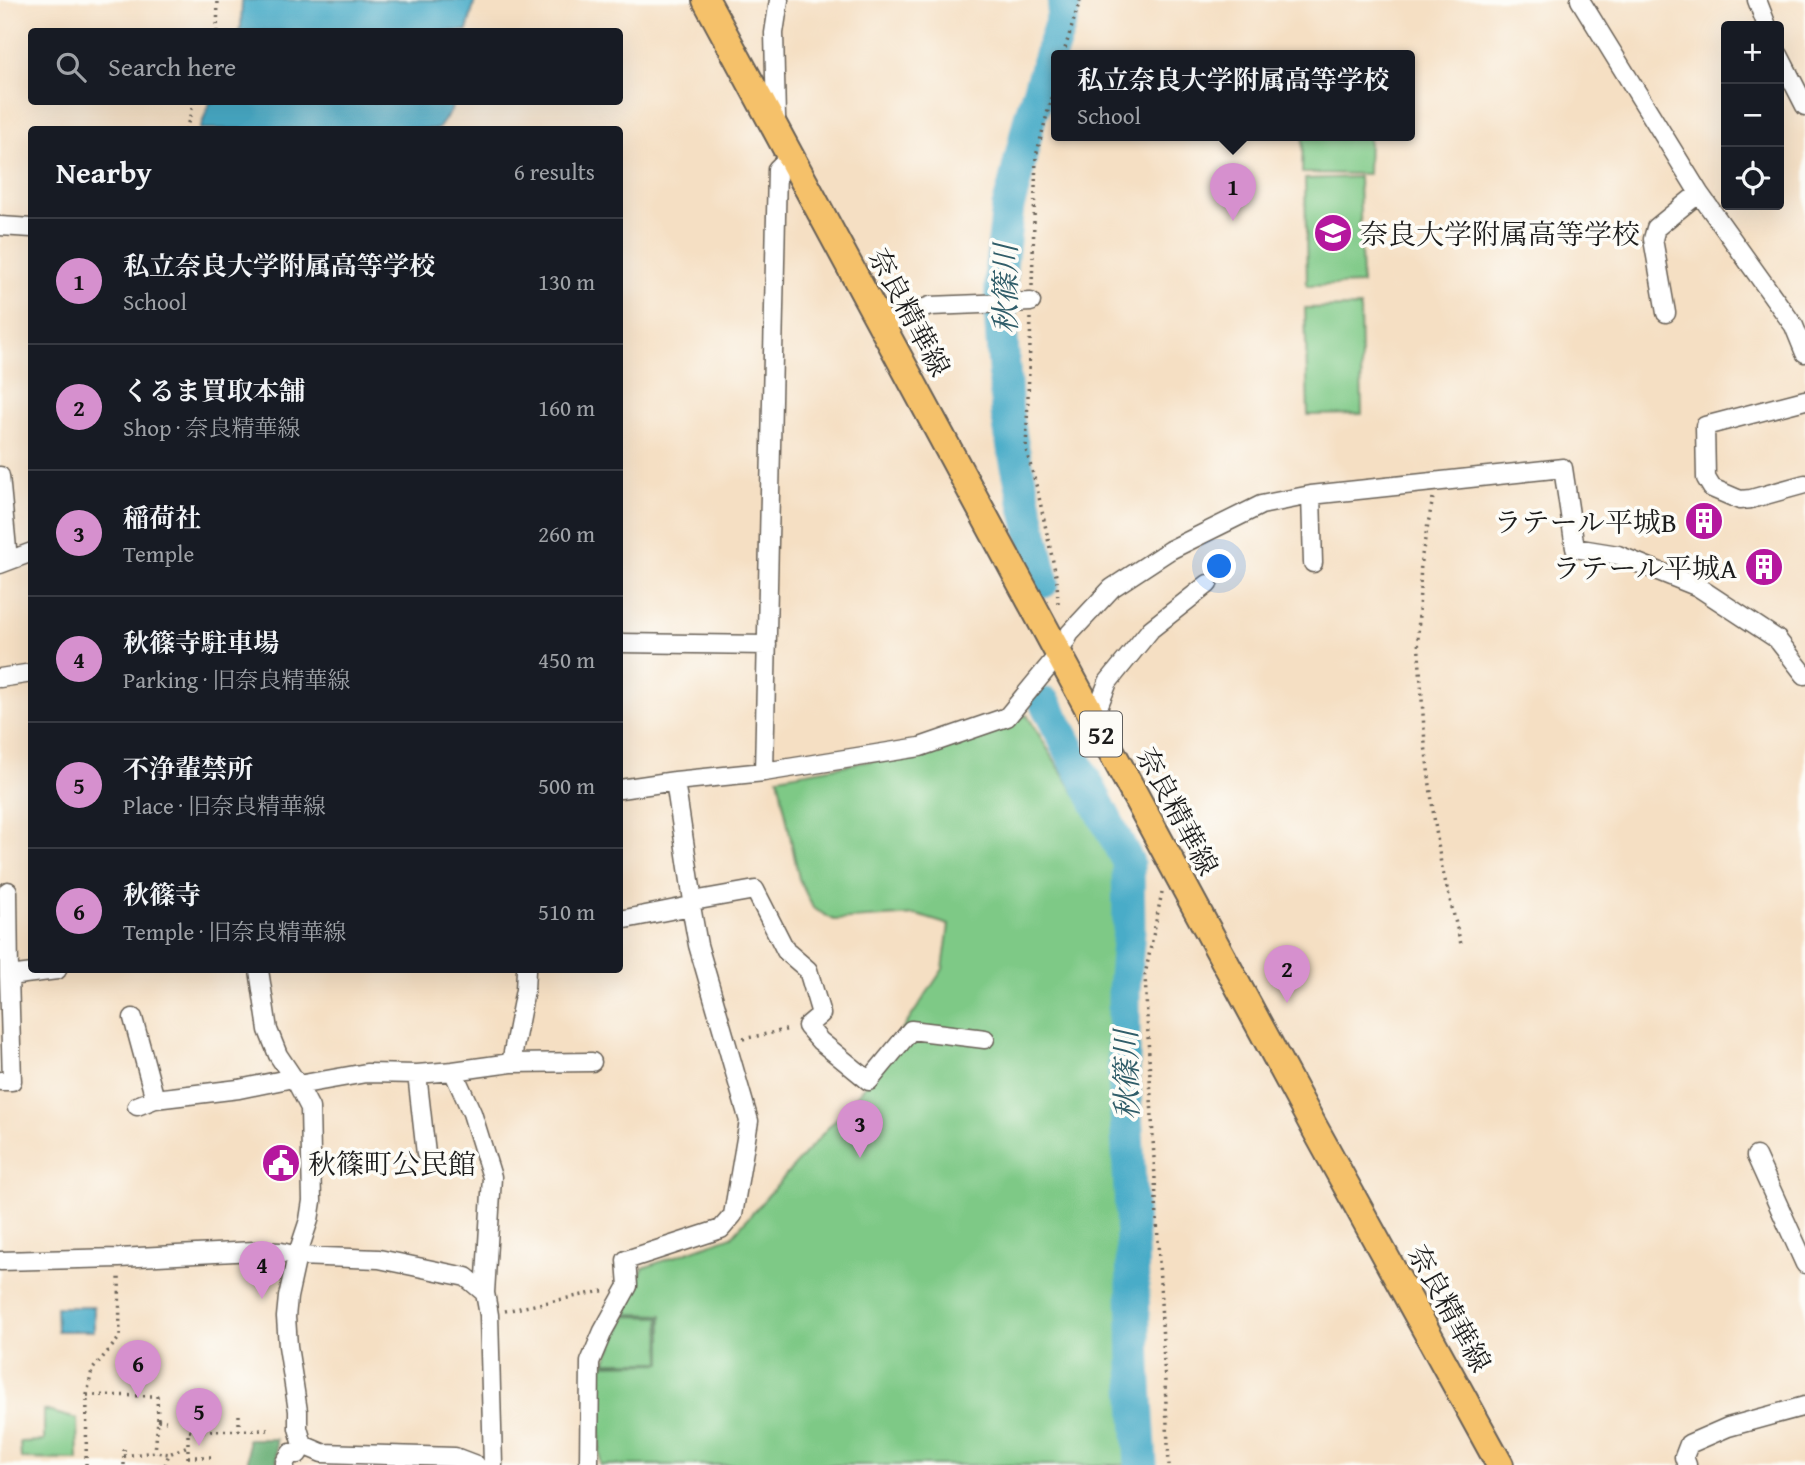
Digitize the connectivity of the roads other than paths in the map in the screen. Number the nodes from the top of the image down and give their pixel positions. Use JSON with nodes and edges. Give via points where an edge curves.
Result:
{"nodes":[{"id":1,"x":706,"y":0,"type":"edge"},
{"id":2,"x":779,"y":0,"type":"edge"},
{"id":3,"x":1580,"y":0,"type":"edge"},
{"id":4,"x":1757,"y":0,"type":"edge"},
{"id":5,"x":1765,"y":21,"type":"edge"},
{"id":6,"x":1784,"y":65,"type":"edge"},
{"id":7,"x":1805,"y":107,"type":"edge"},
{"id":8,"x":773,"y":127,"type":"junction"},
{"id":9,"x":790,"y":156,"type":"junction"},
{"id":10,"x":1699,"y":193,"type":"junction"},
{"id":11,"x":0,"y":226,"type":"edge"},
{"id":12,"x":28,"y":228,"type":"edge"},
{"id":13,"x":0,"y":236,"type":"edge"},
{"id":14,"x":1025,"y":303,"type":"road end"},
{"id":15,"x":1665,"y":313,"type":"dead end"},
{"id":16,"x":882,"y":325,"type":"junction"},
{"id":17,"x":1805,"y":353,"type":"edge"},
{"id":18,"x":1805,"y":400,"type":"edge"},
{"id":19,"x":0,"y":476,"type":"edge"},
{"id":20,"x":1805,"y":484,"type":"edge"},
{"id":21,"x":1311,"y":495,"type":"junction"},
{"id":22,"x":28,"y":553,"type":"edge"},
{"id":23,"x":4,"y":562,"type":"edge"},
{"id":24,"x":1313,"y":563,"type":"dead end"},
{"id":25,"x":1208,"y":584,"type":"dead end"},
{"id":26,"x":623,"y":643,"type":"edge"},
{"id":27,"x":767,"y":645,"type":"junction"},
{"id":28,"x":1058,"y":655,"type":"junction"},
{"id":29,"x":28,"y":674,"type":"edge"},
{"id":30,"x":1805,"y":675,"type":"edge"},
{"id":31,"x":0,"y":678,"type":"edge"},
{"id":32,"x":1093,"y":720,"type":"junction"},
{"id":33,"x":764,"y":772,"type":"junction"},
{"id":34,"x":675,"y":781,"type":"junction"},
{"id":35,"x":623,"y":789,"type":"edge"},
{"id":36,"x":8,"y":891,"type":"dead end"},
{"id":37,"x":692,"y":903,"type":"junction"},
{"id":38,"x":623,"y":919,"type":"edge"},
{"id":39,"x":33,"y":973,"type":"edge"},
{"id":40,"x":259,"y":973,"type":"edge"},
{"id":41,"x":526,"y":973,"type":"edge"},
{"id":42,"x":9,"y":976,"type":"junction"},
{"id":43,"x":133,"y":1018,"type":"dead end"},
{"id":44,"x":985,"y":1039,"type":"dead end"},
{"id":45,"x":592,"y":1062,"type":"dead end"},
{"id":46,"x":511,"y":1063,"type":"junction"},
{"id":47,"x":453,"y":1071,"type":"junction"},
{"id":48,"x":417,"y":1074,"type":"junction"},
{"id":49,"x":0,"y":1081,"type":"edge"},
{"id":50,"x":296,"y":1082,"type":"junction"},
{"id":51,"x":155,"y":1099,"type":"junction"},
{"id":52,"x":137,"y":1106,"type":"dead end"},
{"id":53,"x":426,"y":1154,"type":"dead end"},
{"id":54,"x":1756,"y":1156,"type":"dead end"},
{"id":55,"x":297,"y":1256,"type":"junction"},
{"id":56,"x":0,"y":1261,"type":"edge"},
{"id":57,"x":1805,"y":1264,"type":"edge"},
{"id":58,"x":485,"y":1293,"type":"junction"},
{"id":59,"x":1805,"y":1406,"type":"edge"},
{"id":60,"x":303,"y":1445,"type":"junction"},
{"id":61,"x":285,"y":1465,"type":"edge"},
{"id":62,"x":476,"y":1465,"type":"edge"},
{"id":63,"x":492,"y":1465,"type":"edge"},
{"id":64,"x":589,"y":1465,"type":"edge"},
{"id":65,"x":1500,"y":1465,"type":"edge"},
{"id":66,"x":1687,"y":1465,"type":"edge"}],
"edges":[{"from":1,"to":8,"type":"main road","name":"奈良精華線","number":"52"},
{"from":2,"to":8,"type":"street"},
{"from":3,"to":10,"type":"street"},
{"from":4,"to":5,"type":"street"},
{"from":6,"to":7,"type":"street"},
{"from":8,"to":9,"type":"main road","name":"奈良精華線","number":"52"},
{"from":9,"to":16,"type":"main road","name":"奈良精華線","number":"52"},
{"from":9,"to":27,"type":"street","via":[[777,169]]},
{"from":10,"to":15,"type":"street","via":[[1656,228],[1653,239]]},
{"from":10,"to":17,"type":"street","via":[[1794,326]]},
{"from":11,"to":12,"type":"street"},
{"from":11,"to":13,"type":"street"},
{"from":14,"to":16,"type":"street","via":[[930,306]]},
{"from":16,"to":28,"type":"main road","name":"奈良精華線","number":"52"},
{"from":18,"to":20,"type":"street","via":[[1705,426],[1706,478],[1712,488],[1740,500]]},
{"from":19,"to":23,"type":"street"},
{"from":21,"to":24,"type":"street"},
{"from":21,"to":28,"type":"street","via":[[1261,505],[1170,550],[1112,588],[1070,633]]},
{"from":21,"to":30,"type":"street","via":[[1563,468],[1575,548],[1618,555],[1698,587],[1777,639]]},
{"from":22,"to":23,"type":"street"},
{"from":25,"to":32,"type":"street","via":[[1151,629],[1108,682]]},
{"from":26,"to":27,"type":"street"},
{"from":27,"to":33,"type":"street"},
{"from":28,"to":32,"type":"main road","name":"奈良精華線","number":"52"},
{"from":28,"to":33,"type":"street","via":[[1007,717],[920,747]]},
{"from":29,"to":31,"type":"street"},
{"from":32,"to":65,"type":"main road","name":"奈良精華線","number":"52"},
{"from":33,"to":34,"type":"street"},
{"from":34,"to":35,"type":"street"},
{"from":34,"to":37,"type":"street"},
{"from":36,"to":42,"type":"street"},
{"from":37,"to":38,"type":"street"},
{"from":37,"to":44,"type":"street","via":[[755,890],[786,951],[808,970],[821,1014],[807,1026],[869,1081],[911,1030]]},
{"from":37,"to":64,"type":"street","via":[[698,945],[749,1121],[733,1215],[721,1229],[626,1260],[628,1286],[590,1362]]},
{"from":39,"to":42,"type":"street"},
{"from":40,"to":50,"type":"street","via":[[268,1030]]},
{"from":41,"to":46,"type":"street"},
{"from":42,"to":49,"type":"street","via":[[12,1082]]},
{"from":43,"to":51,"type":"street"},
{"from":45,"to":46,"type":"street"},
{"from":46,"to":47,"type":"street"},
{"from":47,"to":48,"type":"street"},
{"from":47,"to":58,"type":"street","via":[[492,1177]]},
{"from":48,"to":50,"type":"street","via":[[366,1073]]},
{"from":48,"to":53,"type":"street"},
{"from":50,"to":51,"type":"street"},
{"from":50,"to":55,"type":"street","via":[[310,1108],[312,1201]]},
{"from":51,"to":52,"type":"street"},
{"from":54,"to":57,"type":"street"},
{"from":55,"to":56,"type":"street","via":[[254,1251]]},
{"from":55,"to":58,"type":"street","via":[[379,1259],[466,1277]]},
{"from":55,"to":60,"type":"street","via":[[286,1318]]},
{"from":58,"to":63,"type":"street"},
{"from":59,"to":66,"type":"street","via":[[1728,1427],[1689,1444],[1684,1457]]},
{"from":60,"to":61,"type":"street"},
{"from":60,"to":62,"type":"street","via":[[322,1454],[455,1457]]}]}
